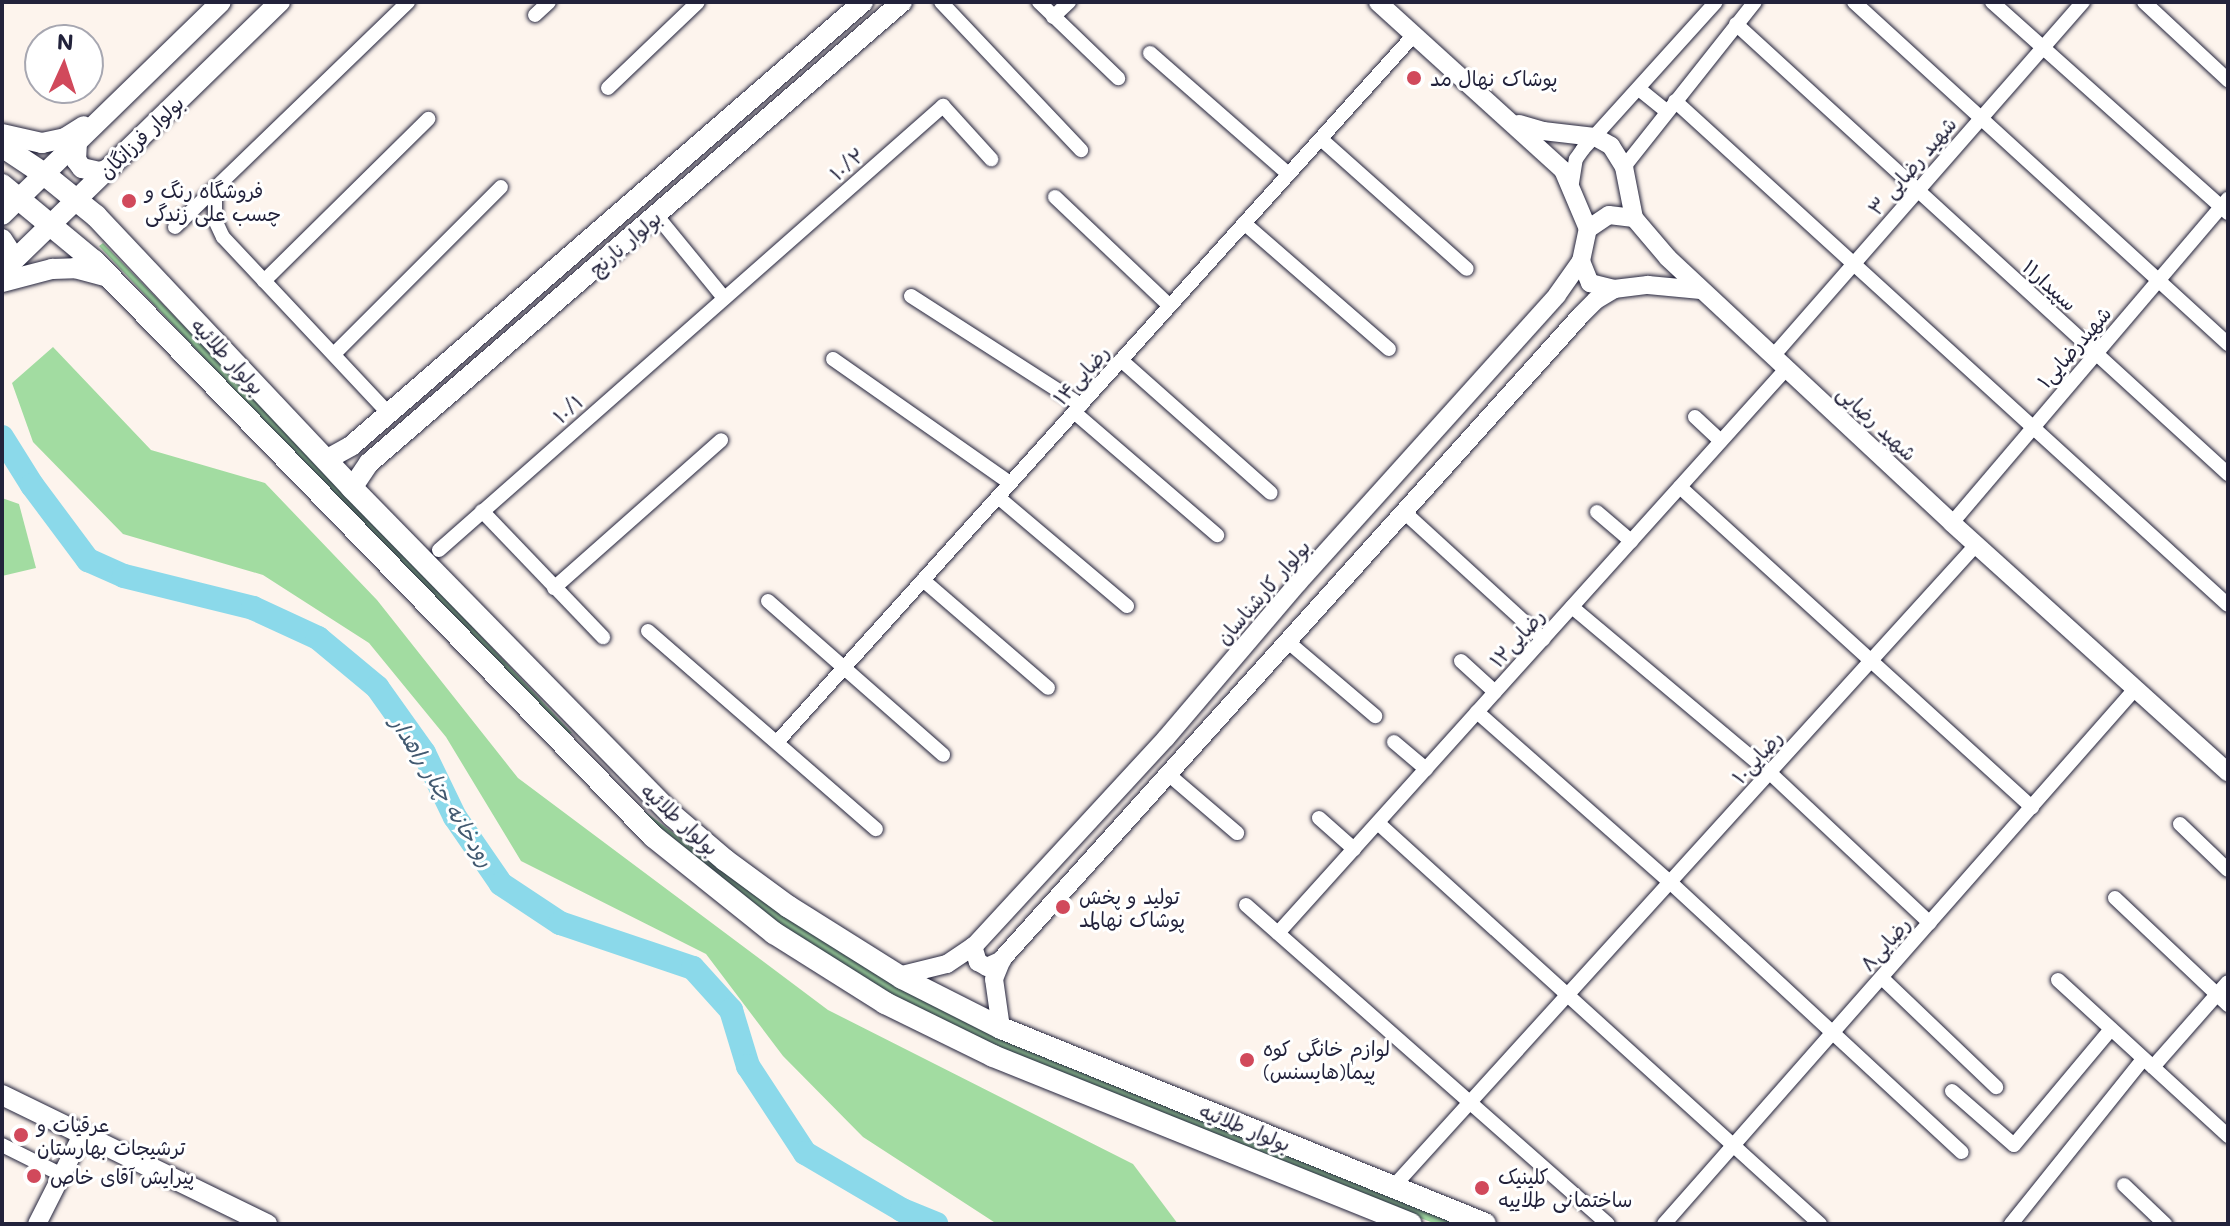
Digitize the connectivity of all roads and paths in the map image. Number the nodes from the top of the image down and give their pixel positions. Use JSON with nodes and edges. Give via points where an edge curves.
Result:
{"nodes":[{"id":1,"x":221,"y":2,"type":"edge"},
{"id":2,"x":280,"y":2,"type":"edge"},
{"id":3,"x":408,"y":2,"type":"edge"},
{"id":4,"x":549,"y":2,"type":"edge"},
{"id":5,"x":698,"y":2,"type":"edge"},
{"id":6,"x":902,"y":2,"type":"edge"},
{"id":7,"x":941,"y":2,"type":"edge"},
{"id":8,"x":1039,"y":2,"type":"edge"},
{"id":9,"x":1069,"y":2,"type":"edge"},
{"id":10,"x":1378,"y":2,"type":"edge"},
{"id":11,"x":1716,"y":2,"type":"edge"},
{"id":12,"x":1755,"y":2,"type":"edge"},
{"id":13,"x":1854,"y":2,"type":"edge"},
{"id":14,"x":1992,"y":2,"type":"edge"},
{"id":15,"x":2083,"y":2,"type":"edge"},
{"id":16,"x":2144,"y":2,"type":"edge"},
{"id":17,"x":851,"y":6,"type":"edge"},
{"id":18,"x":535,"y":15,"type":"dead end"},
{"id":19,"x":1053,"y":17,"type":"junction"},
{"id":20,"x":1736,"y":24,"type":"junction"},
{"id":21,"x":1414,"y":35,"type":"junction"},
{"id":22,"x":2043,"y":47,"type":"junction"},
{"id":23,"x":1150,"y":53,"type":"dead end"},
{"id":24,"x":1118,"y":78,"type":"dead end"},
{"id":25,"x":2228,"y":80,"type":"edge"},
{"id":26,"x":608,"y":88,"type":"dead end"},
{"id":27,"x":1639,"y":89,"type":"junction"},
{"id":28,"x":759,"y":93,"type":"junction"},
{"id":29,"x":1670,"y":106,"type":"junction"},
{"id":30,"x":108,"y":112,"type":"junction"},
{"id":31,"x":776,"y":113,"type":"junction"},
{"id":32,"x":428,"y":119,"type":"dead end"},
{"id":33,"x":1980,"y":119,"type":"junction"},
{"id":34,"x":1514,"y":122,"type":"junction"},
{"id":35,"x":1595,"y":137,"type":"junction"},
{"id":36,"x":1321,"y":139,"type":"junction"},
{"id":37,"x":77,"y":142,"type":"junction"},
{"id":38,"x":3,"y":150,"type":"edge"},
{"id":39,"x":1081,"y":150,"type":"dead end"},
{"id":40,"x":991,"y":159,"type":"dead end"},
{"id":41,"x":1624,"y":167,"type":"junction"},
{"id":42,"x":108,"y":169,"type":"junction"},
{"id":43,"x":44,"y":174,"type":"junction"},
{"id":44,"x":1288,"y":174,"type":"junction"},
{"id":45,"x":1572,"y":183,"type":"junction"},
{"id":46,"x":501,"y":187,"type":"dead end"},
{"id":47,"x":215,"y":189,"type":"junction"},
{"id":48,"x":11,"y":191,"type":"edge"},
{"id":49,"x":1916,"y":192,"type":"junction"},
{"id":50,"x":1055,"y":197,"type":"dead end"},
{"id":51,"x":77,"y":199,"type":"junction"},
{"id":52,"x":2226,"y":206,"type":"edge"},
{"id":53,"x":2,"y":215,"type":"edge"},
{"id":54,"x":657,"y":216,"type":"junction"},
{"id":55,"x":1634,"y":218,"type":"junction"},
{"id":56,"x":52,"y":223,"type":"junction"},
{"id":57,"x":1244,"y":223,"type":"junction"},
{"id":58,"x":175,"y":227,"type":"dead end"},
{"id":59,"x":1588,"y":229,"type":"junction"},
{"id":60,"x":117,"y":238,"type":"junction"},
{"id":61,"x":2,"y":239,"type":"edge"},
{"id":62,"x":1668,"y":258,"type":"junction"},
{"id":63,"x":1581,"y":261,"type":"junction"},
{"id":64,"x":1852,"y":265,"type":"junction"},
{"id":65,"x":101,"y":269,"type":"junction"},
{"id":66,"x":1467,"y":269,"type":"dead end"},
{"id":67,"x":5,"y":272,"type":"edge"},
{"id":68,"x":2158,"y":280,"type":"junction"},
{"id":69,"x":264,"y":281,"type":"junction"},
{"id":70,"x":1648,"y":285,"type":"junction"},
{"id":71,"x":1614,"y":289,"type":"junction"},
{"id":72,"x":1701,"y":290,"type":"junction"},
{"id":73,"x":1557,"y":295,"type":"junction"},
{"id":74,"x":911,"y":296,"type":"dead end"},
{"id":75,"x":724,"y":298,"type":"junction"},
{"id":76,"x":1170,"y":306,"type":"junction"},
{"id":77,"x":1581,"y":315,"type":"junction"},
{"id":78,"x":2228,"y":344,"type":"edge"},
{"id":79,"x":1389,"y":349,"type":"dead end"},
{"id":80,"x":2096,"y":353,"type":"junction"},
{"id":81,"x":334,"y":354,"type":"junction"},
{"id":82,"x":833,"y":359,"type":"dead end"},
{"id":83,"x":1121,"y":360,"type":"junction"},
{"id":84,"x":1779,"y":363,"type":"junction"},
{"id":85,"x":1078,"y":409,"type":"junction"},
{"id":86,"x":388,"y":413,"type":"junction"},
{"id":87,"x":1695,"y":417,"type":"dead end"},
{"id":88,"x":2033,"y":427,"type":"junction"},
{"id":89,"x":721,"y":440,"type":"dead end"},
{"id":90,"x":1721,"y":441,"type":"junction"},
{"id":91,"x":351,"y":446,"type":"junction"},
{"id":92,"x":326,"y":460,"type":"junction"},
{"id":93,"x":369,"y":463,"type":"junction"},
{"id":94,"x":2228,"y":474,"type":"edge"},
{"id":95,"x":1010,"y":483,"type":"junction"},
{"id":96,"x":1680,"y":487,"type":"junction"},
{"id":97,"x":352,"y":488,"type":"junction"},
{"id":98,"x":1271,"y":493,"type":"dead end"},
{"id":99,"x":998,"y":497,"type":"junction"},
{"id":100,"x":482,"y":511,"type":"junction"},
{"id":101,"x":1403,"y":511,"type":"junction"},
{"id":102,"x":1597,"y":512,"type":"dead end"},
{"id":103,"x":1952,"y":523,"type":"junction"},
{"id":104,"x":1217,"y":535,"type":"dead end"},
{"id":105,"x":1631,"y":541,"type":"junction"},
{"id":106,"x":1976,"y":545,"type":"junction"},
{"id":107,"x":439,"y":550,"type":"dead end"},
{"id":108,"x":923,"y":580,"type":"junction"},
{"id":109,"x":554,"y":588,"type":"junction"},
{"id":110,"x":768,"y":601,"type":"dead end"},
{"id":111,"x":2228,"y":605,"type":"edge"},
{"id":112,"x":1127,"y":606,"type":"dead end"},
{"id":113,"x":1572,"y":607,"type":"junction"},
{"id":114,"x":648,"y":631,"type":"dead end"},
{"id":115,"x":603,"y":637,"type":"dead end"},
{"id":116,"x":1543,"y":639,"type":"junction"},
{"id":117,"x":1287,"y":641,"type":"junction"},
{"id":118,"x":1461,"y":661,"type":"dead end"},
{"id":119,"x":1871,"y":661,"type":"junction"},
{"id":120,"x":843,"y":669,"type":"junction"},
{"id":121,"x":1048,"y":688,"type":"dead end"},
{"id":122,"x":2135,"y":689,"type":"junction"},
{"id":123,"x":1495,"y":692,"type":"junction"},
{"id":124,"x":1477,"y":712,"type":"junction"},
{"id":125,"x":1375,"y":716,"type":"dead end"},
{"id":126,"x":593,"y":737,"type":"junction"},
{"id":127,"x":778,"y":741,"type":"junction"},
{"id":128,"x":1394,"y":742,"type":"dead end"},
{"id":129,"x":943,"y":755,"type":"dead end"},
{"id":130,"x":572,"y":756,"type":"junction"},
{"id":131,"x":1426,"y":769,"type":"junction"},
{"id":132,"x":2228,"y":772,"type":"edge"},
{"id":133,"x":1770,"y":773,"type":"junction"},
{"id":134,"x":1168,"y":774,"type":"junction"},
{"id":135,"x":2032,"y":807,"type":"junction"},
{"id":136,"x":1319,"y":818,"type":"dead end"},
{"id":137,"x":1378,"y":823,"type":"junction"},
{"id":138,"x":2180,"y":824,"type":"dead end"},
{"id":139,"x":876,"y":829,"type":"dead end"},
{"id":140,"x":1237,"y":833,"type":"dead end"},
{"id":141,"x":1354,"y":849,"type":"junction"},
{"id":142,"x":2228,"y":870,"type":"edge"},
{"id":143,"x":1671,"y":883,"type":"junction"},
{"id":144,"x":2115,"y":898,"type":"dead end"},
{"id":145,"x":1246,"y":905,"type":"dead end"},
{"id":146,"x":1930,"y":923,"type":"junction"},
{"id":147,"x":1278,"y":933,"type":"junction"},
{"id":148,"x":973,"y":946,"type":"junction"},
{"id":149,"x":1002,"y":960,"type":"junction"},
{"id":150,"x":898,"y":976,"type":"junction"},
{"id":151,"x":1882,"y":978,"type":"junction"},
{"id":152,"x":2058,"y":980,"type":"dead end"},
{"id":153,"x":2228,"y":982,"type":"edge"},
{"id":154,"x":1568,"y":997,"type":"junction"},
{"id":155,"x":2222,"y":1000,"type":"edge"},
{"id":156,"x":1001,"y":1028,"type":"junction"},
{"id":157,"x":2111,"y":1029,"type":"junction"},
{"id":158,"x":1833,"y":1034,"type":"junction"},
{"id":159,"x":2148,"y":1063,"type":"junction"},
{"id":160,"x":1996,"y":1087,"type":"dead end"},
{"id":161,"x":1952,"y":1091,"type":"dead end"},
{"id":162,"x":2,"y":1095,"type":"edge"},
{"id":163,"x":1471,"y":1102,"type":"junction"},
{"id":164,"x":82,"y":1135,"type":"junction"},
{"id":165,"x":2228,"y":1136,"type":"edge"},
{"id":166,"x":2,"y":1145,"type":"edge"},
{"id":167,"x":1733,"y":1148,"type":"junction"},
{"id":168,"x":1961,"y":1152,"type":"dead end"},
{"id":169,"x":60,"y":1174,"type":"junction"},
{"id":170,"x":2124,"y":1185,"type":"dead end"},
{"id":171,"x":1393,"y":1187,"type":"junction"},
{"id":172,"x":37,"y":1224,"type":"edge"},
{"id":173,"x":267,"y":1224,"type":"edge"},
{"id":174,"x":1410,"y":1224,"type":"edge"},
{"id":175,"x":1485,"y":1224,"type":"edge"},
{"id":176,"x":1608,"y":1224,"type":"edge"},
{"id":177,"x":1664,"y":1224,"type":"edge"},
{"id":178,"x":1820,"y":1224,"type":"edge"},
{"id":179,"x":2011,"y":1224,"type":"edge"},
{"id":180,"x":2165,"y":1224,"type":"edge"}],
"edges":[{"from":1,"to":30,"type":"main road","name":"بولوار فرزانگان"},
{"from":2,"to":42,"type":"main road","name":"بولوار فرزانگان"},
{"from":3,"to":47,"type":"street"},
{"from":4,"to":18,"type":"street"},
{"from":5,"to":26,"type":"street"},
{"from":6,"to":31,"type":"main road","name":"بولوار نارنج"},
{"from":7,"to":39,"type":"street"},
{"from":8,"to":19,"type":"street"},
{"from":9,"to":19,"type":"street"},
{"from":10,"to":21,"type":"street"},
{"from":11,"to":27,"type":"street"},
{"from":12,"to":20,"type":"street"},
{"from":13,"to":33,"type":"street"},
{"from":14,"to":22,"type":"street"},
{"from":15,"to":22,"type":"street","name":"شهید رضایی ۳"},
{"from":16,"to":25,"type":"street"},
{"from":17,"to":28,"type":"main road","name":"بولوار نارنج"},
{"from":19,"to":24,"type":"street"},
{"from":20,"to":29,"type":"street"},
{"from":20,"to":49,"type":"street","name":"سپیدار۱۱"},
{"from":21,"to":34,"type":"street"},
{"from":21,"to":36,"type":"street","name":"رضایی۱۴"},
{"from":22,"to":33,"type":"street","name":"شهید رضایی ۳"},
{"from":22,"to":52,"type":"street"},
{"from":23,"to":44,"type":"street"},
{"from":27,"to":29,"type":"street"},
{"from":27,"to":35,"type":"street"},
{"from":28,"to":31,"type":"main road"},
{"from":28,"to":86,"type":"main road","name":"بولوار نارنج"},
{"from":29,"to":41,"type":"street"},
{"from":29,"to":64,"type":"street"},
{"from":30,"to":37,"type":"main road","name":"بولوار فرزانگان"},
{"from":30,"to":38,"type":"main road","via":[[65,138]]},
{"from":31,"to":54,"type":"main road","name":"بولوار نارنج"},
{"from":32,"to":69,"type":"street"},
{"from":33,"to":49,"type":"street","name":"شهید رضایی ۳"},
{"from":33,"to":68,"type":"street"},
{"from":34,"to":35,"type":"street"},
{"from":34,"to":45,"type":"street"},
{"from":35,"to":41,"type":"street","via":[[1611,146]]},
{"from":35,"to":45,"type":"street","via":[[1576,159]]},
{"from":36,"to":44,"type":"street","name":"رضایی۱۴"},
{"from":36,"to":66,"type":"street"},
{"from":37,"to":42,"type":"main road","via":[[76,160],[82,168]]},
{"from":37,"to":43,"type":"main road","name":"بولوار فرزانگان"},
{"from":38,"to":43,"type":"main road","name":"بولوار طلائیه"},
{"from":40,"to":75,"type":"street","name":"۱۰/۲","via":[[943,106]]},
{"from":41,"to":55,"type":"street","name":"شهید رضایی"},
{"from":42,"to":51,"type":"main road","name":"بولوار فرزانگان"},
{"from":43,"to":48,"type":"main road","name":"بولوار فرزانگان"},
{"from":43,"to":51,"type":"main road","name":"بولوار طلائیه"},
{"from":44,"to":57,"type":"street","name":"رضایی۱۴"},
{"from":45,"to":59,"type":"street"},
{"from":46,"to":81,"type":"street"},
{"from":47,"to":58,"type":"street"},
{"from":47,"to":69,"type":"street","via":[[215,220],[223,237]]},
{"from":48,"to":53,"type":"main road","name":"بولوار فرزانگان"},
{"from":48,"to":56,"type":"main road","name":"بولوار طلائیه"},
{"from":49,"to":64,"type":"street","name":"شهید رضایی ۳"},
{"from":49,"to":80,"type":"street","name":"سپیدار۱۱"},
{"from":50,"to":76,"type":"street"},
{"from":51,"to":56,"type":"main road","name":"بولوار فرزانگان"},
{"from":51,"to":60,"type":"main road","name":"بولوار طلائیه"},
{"from":52,"to":68,"type":"street","name":"شهیدرضایی۱"},
{"from":54,"to":75,"type":"street"},
{"from":54,"to":93,"type":"main road","name":"بولوار نارنج"},
{"from":55,"to":59,"type":"street","via":[[1609,215]]},
{"from":55,"to":62,"type":"street","name":"شهید رضایی"},
{"from":56,"to":65,"type":"main road","name":"بولوار طلائیه"},
{"from":56,"to":67,"type":"main road","name":"بولوار فرزانگان"},
{"from":57,"to":76,"type":"street","name":"رضایی۱۴"},
{"from":57,"to":79,"type":"street"},
{"from":59,"to":63,"type":"street","name":"بولوار کارشناسان"},
{"from":60,"to":65,"type":"main road","via":[[109,235],[91,246]]},
{"from":60,"to":92,"type":"main road","name":"بولوار طلائیه"},
{"from":61,"to":67,"type":"main road","via":[[11,253]]},
{"from":62,"to":70,"type":"street","via":[[1664,272]]},
{"from":62,"to":72,"type":"street","name":"شهید رضایی"},
{"from":63,"to":71,"type":"street","via":[[1590,283]]},
{"from":63,"to":73,"type":"street","name":"بولوار کارشناسان"},
{"from":64,"to":84,"type":"street","name":"شهید رضایی ۳"},
{"from":64,"to":88,"type":"street"},
{"from":65,"to":67,"type":"main road"},
{"from":65,"to":130,"type":"main road","name":"بولوار طلائیه"},
{"from":68,"to":78,"type":"street"},
{"from":68,"to":80,"type":"street","name":"شهیدرضایی۱"},
{"from":69,"to":81,"type":"street"},
{"from":70,"to":71,"type":"street"},
{"from":70,"to":72,"type":"street"},
{"from":71,"to":77,"type":"street"},
{"from":72,"to":84,"type":"street","name":"شهید رضایی"},
{"from":73,"to":77,"type":"street","via":[[1578,296]]},
{"from":73,"to":148,"type":"street","name":"بولوار کارشناسان","via":[[1166,738]]},
{"from":74,"to":85,"type":"street"},
{"from":75,"to":100,"type":"street","name":"۱۰/۱"},
{"from":76,"to":83,"type":"street","name":"رضایی۱۴"},
{"from":77,"to":101,"type":"street"},
{"from":80,"to":88,"type":"street","name":"شهیدرضایی۱"},
{"from":80,"to":94,"type":"street","name":"سپیدار۱۱"},
{"from":81,"to":86,"type":"street"},
{"from":82,"to":95,"type":"street"},
{"from":83,"to":85,"type":"street","name":"رضایی۱۴"},
{"from":83,"to":98,"type":"street"},
{"from":84,"to":90,"type":"street","name":"رضایی۱۲"},
{"from":84,"to":103,"type":"street","name":"شهید رضایی"},
{"from":85,"to":95,"type":"street","name":"رضایی۱۴"},
{"from":85,"to":104,"type":"street"},
{"from":86,"to":91,"type":"main road","name":"بولوار نارنج"},
{"from":87,"to":90,"type":"street"},
{"from":88,"to":103,"type":"street","name":"شهیدرضایی۱"},
{"from":88,"to":111,"type":"street"},
{"from":89,"to":109,"type":"street"},
{"from":90,"to":96,"type":"street","name":"رضایی۱۲"},
{"from":91,"to":92,"type":"main road","name":"بولوار نارنج"},
{"from":91,"to":93,"type":"main road","via":[[355,460]]},
{"from":92,"to":97,"type":"main road","name":"بولوار طلائیه"},
{"from":93,"to":97,"type":"main road","name":"بولوار نارنج"},
{"from":95,"to":99,"type":"street","name":"رضایی۱۴"},
{"from":96,"to":105,"type":"street","name":"رضایی۱۲"},
{"from":96,"to":119,"type":"street"},
{"from":97,"to":126,"type":"main road","name":"بولوار طلائیه"},
{"from":99,"to":108,"type":"street","name":"رضایی۱۴"},
{"from":99,"to":112,"type":"street"},
{"from":100,"to":107,"type":"street","name":"۱۰/۱"},
{"from":100,"to":109,"type":"street"},
{"from":101,"to":116,"type":"street"},
{"from":101,"to":117,"type":"street"},
{"from":102,"to":105,"type":"street"},
{"from":103,"to":106,"type":"street","name":"شهید رضایی"},
{"from":105,"to":113,"type":"street","name":"رضایی۱۲"},
{"from":106,"to":119,"type":"street","name":"رضایی۱۰"},
{"from":106,"to":122,"type":"street","name":"شهید رضایی"},
{"from":108,"to":120,"type":"street","name":"رضایی۱۴"},
{"from":108,"to":121,"type":"street"},
{"from":109,"to":115,"type":"street"},
{"from":110,"to":120,"type":"street"},
{"from":113,"to":116,"type":"street","name":"رضایی۱۲"},
{"from":113,"to":133,"type":"street"},
{"from":114,"to":127,"type":"street"},
{"from":116,"to":123,"type":"street","name":"رضایی۱۲"},
{"from":117,"to":125,"type":"street"},
{"from":117,"to":134,"type":"street"},
{"from":118,"to":123,"type":"street"},
{"from":119,"to":133,"type":"street","name":"رضایی۱۰"},
{"from":119,"to":135,"type":"street"},
{"from":120,"to":127,"type":"street","name":"رضایی۱۴"},
{"from":120,"to":129,"type":"street"},
{"from":122,"to":132,"type":"street","name":"شهید رضایی"},
{"from":122,"to":135,"type":"street","name":"رضایی۸"},
{"from":123,"to":124,"type":"street","name":"رضایی۱۲"},
{"from":124,"to":131,"type":"street","name":"رضایی۱۲"},
{"from":124,"to":143,"type":"street"},
{"from":126,"to":130,"type":"main road"},
{"from":126,"to":150,"type":"main road","name":"بولوار طلائیه","via":[[725,860]]},
{"from":127,"to":139,"type":"street"},
{"from":128,"to":131,"type":"street"},
{"from":130,"to":174,"type":"main road","name":"بولوار طلائیه","via":[[706,881],[774,933],[885,1003],[993,1056]]},
{"from":131,"to":137,"type":"street","name":"رضایی۱۲"},
{"from":133,"to":143,"type":"street","name":"رضایی۱۰"},
{"from":133,"to":146,"type":"street"},
{"from":134,"to":140,"type":"street"},
{"from":134,"to":149,"type":"street"},
{"from":135,"to":146,"type":"street","name":"رضایی۸"},
{"from":136,"to":141,"type":"street"},
{"from":137,"to":141,"type":"street","name":"رضایی۱۲"},
{"from":137,"to":154,"type":"street"},
{"from":138,"to":142,"type":"street"},
{"from":141,"to":147,"type":"street","name":"رضایی۱۲"},
{"from":143,"to":154,"type":"street","name":"رضایی۱۰"},
{"from":143,"to":158,"type":"street"},
{"from":144,"to":155,"type":"street"},
{"from":145,"to":147,"type":"street"},
{"from":146,"to":151,"type":"street","name":"رضایی۸"},
{"from":147,"to":163,"type":"street"},
{"from":148,"to":149,"type":"street","via":[[978,962],[987,967]]},
{"from":148,"to":150,"type":"street","name":"بولوار کارشناسان","via":[[947,964]]},
{"from":149,"to":156,"type":"street","via":[[994,979]]},
{"from":150,"to":156,"type":"main road","name":"بولوار طلائیه"},
{"from":151,"to":158,"type":"street","name":"رضایی۸"},
{"from":151,"to":160,"type":"street"},
{"from":152,"to":157,"type":"street"},
{"from":153,"to":155,"type":"street"},
{"from":154,"to":163,"type":"street","name":"رضایی۱۰"},
{"from":154,"to":167,"type":"street"},
{"from":155,"to":159,"type":"street"},
{"from":156,"to":171,"type":"main road","name":"بولوار طلائیه"},
{"from":157,"to":159,"type":"street"},
{"from":157,"to":161,"type":"street","via":[[2014,1145]]},
{"from":158,"to":167,"type":"street","name":"رضایی۸"},
{"from":158,"to":168,"type":"street"},
{"from":159,"to":165,"type":"street"},
{"from":159,"to":179,"type":"street"},
{"from":162,"to":164,"type":"main road"},
{"from":163,"to":171,"type":"street","name":"رضایی۱۰"},
{"from":163,"to":176,"type":"street"},
{"from":164,"to":169,"type":"street"},
{"from":164,"to":173,"type":"main road"},
{"from":166,"to":169,"type":"street"},
{"from":167,"to":177,"type":"street","name":"رضایی۸"},
{"from":167,"to":178,"type":"street"},
{"from":169,"to":172,"type":"street"},
{"from":170,"to":180,"type":"street"},
{"from":171,"to":175,"type":"main road","name":"بولوار طلائیه"}]}
